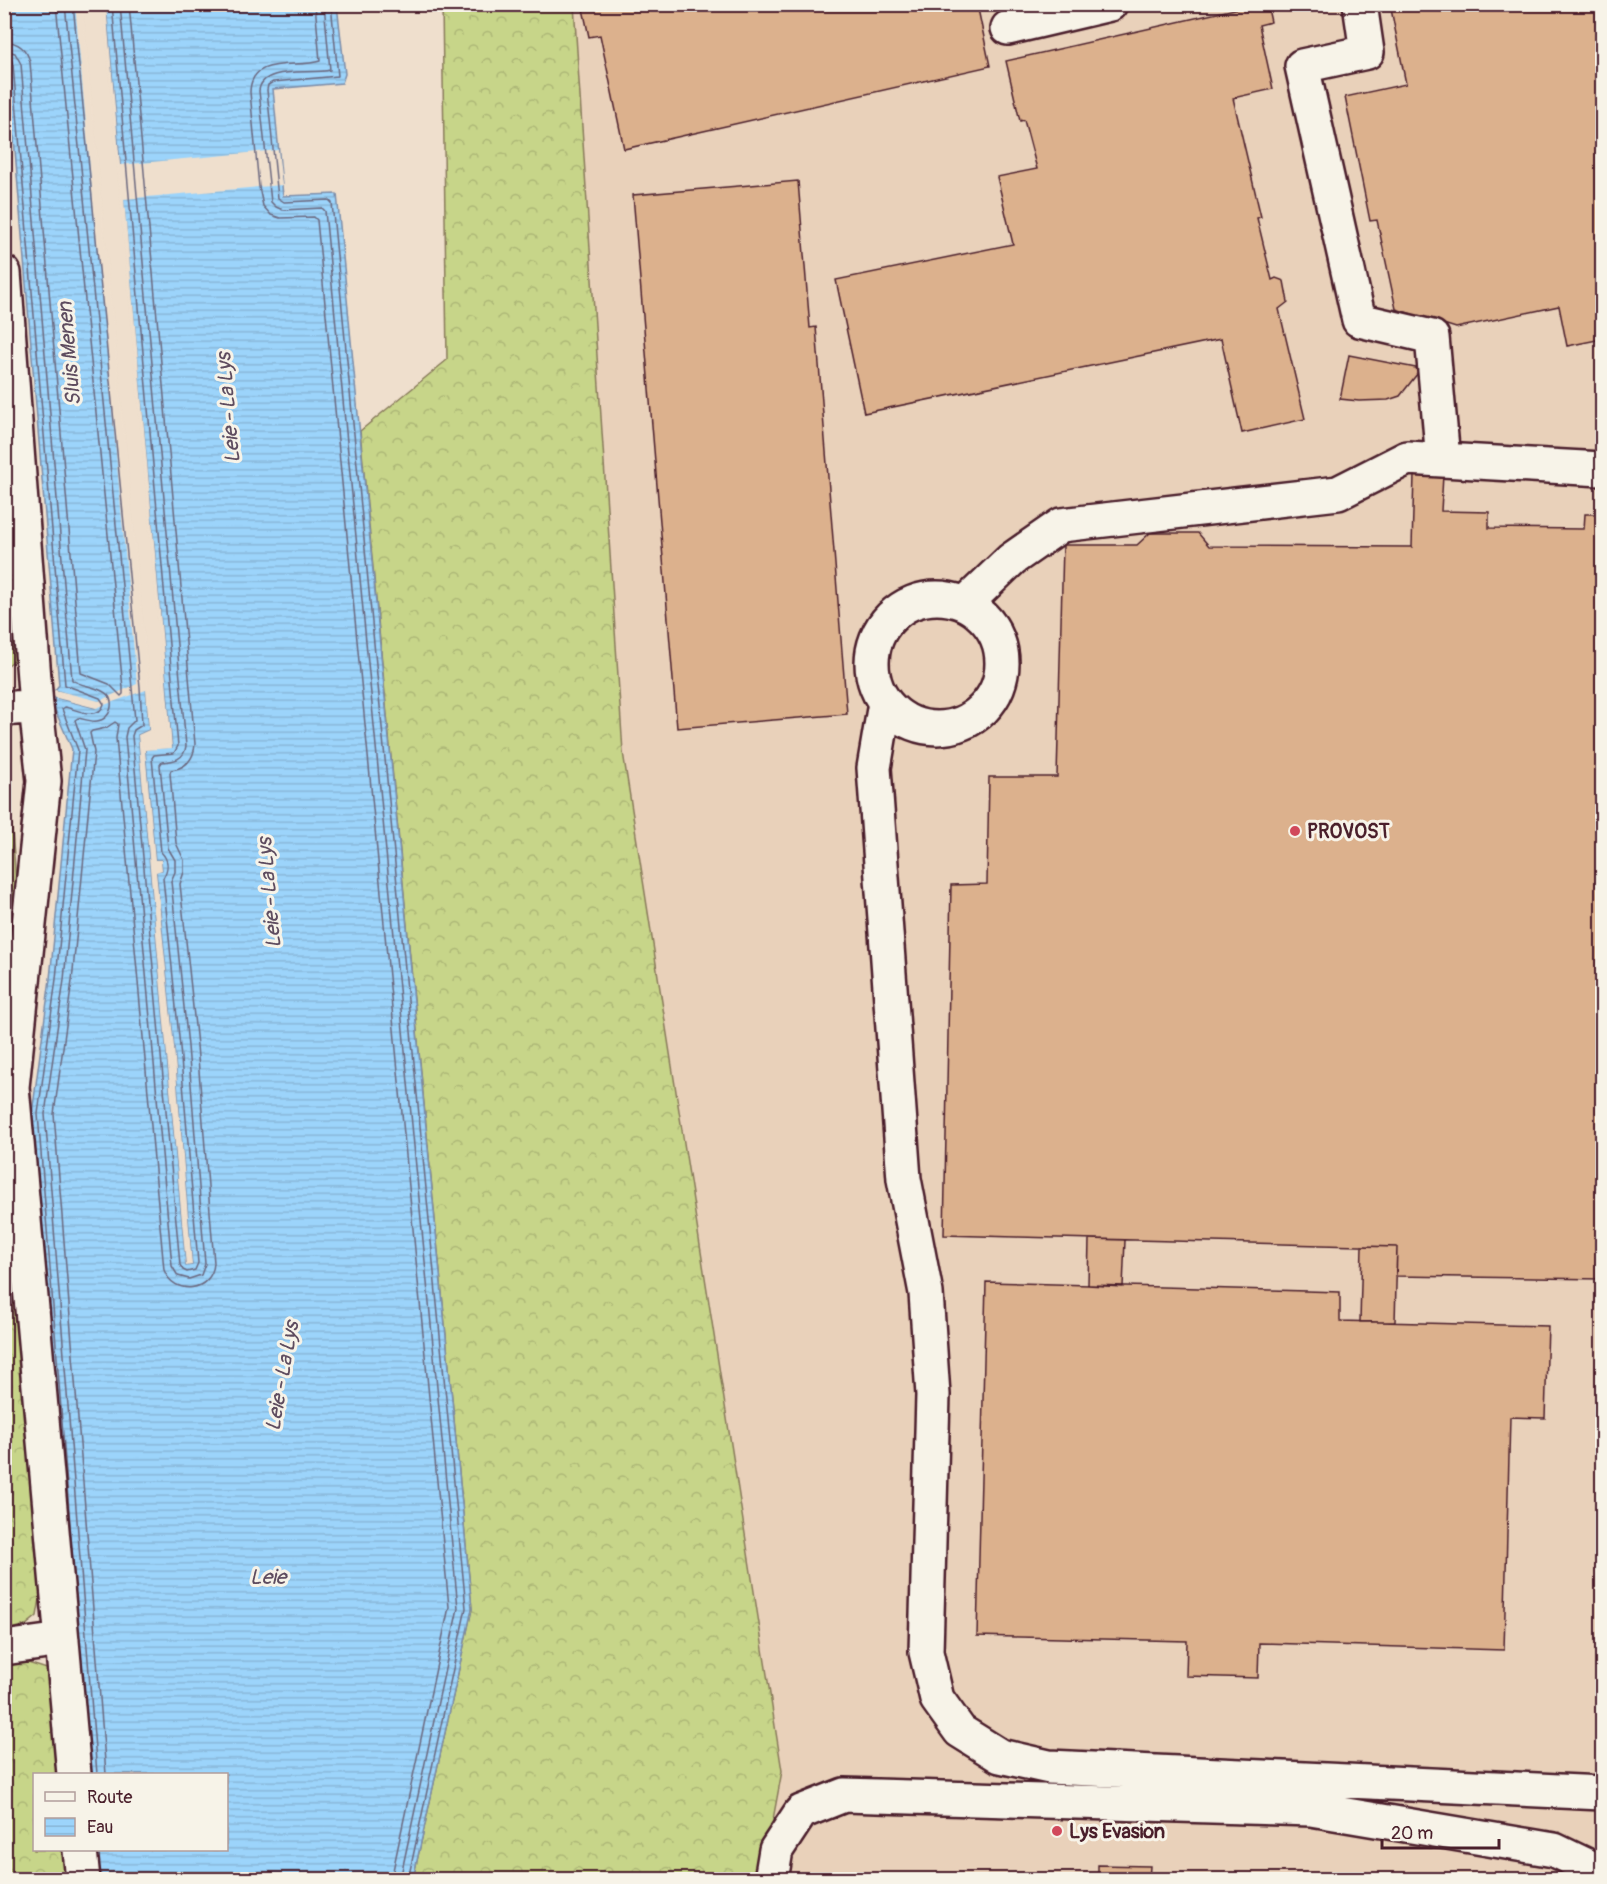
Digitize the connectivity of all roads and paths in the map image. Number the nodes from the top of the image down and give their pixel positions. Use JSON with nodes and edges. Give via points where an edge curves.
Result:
{"nodes":[{"id":1,"x":1110,"y":4,"type":"edge"},
{"id":2,"x":1360,"y":4,"type":"edge"},
{"id":3,"x":1008,"y":28,"type":"dead end"},
{"id":4,"x":4,"y":273,"type":"edge"},
{"id":5,"x":1443,"y":460,"type":"junction"},
{"id":6,"x":1602,"y":470,"type":"edge"},
{"id":7,"x":965,"y":604,"type":"junction"},
{"id":8,"x":885,"y":703,"type":"junction"},
{"id":9,"x":20,"y":708,"type":"edge"},
{"id":10,"x":8,"y":1087,"type":"edge"},
{"id":11,"x":62,"y":1640,"type":"junction"},
{"id":12,"x":4,"y":1648,"type":"edge"},
{"id":13,"x":74,"y":1773,"type":"edge"},
{"id":14,"x":1602,"y":1793,"type":"edge"},
{"id":15,"x":80,"y":1851,"type":"edge"},
{"id":16,"x":1602,"y":1873,"type":"edge"},
{"id":17,"x":83,"y":1880,"type":"edge"},
{"id":18,"x":771,"y":1880,"type":"edge"}],
"edges":[{"from":1,"to":3,"type":"street"},
{"from":2,"to":5,"type":"street","via":[[1368,52],[1302,66],[1359,320],[1432,337]]},
{"from":4,"to":9,"type":"street"},
{"from":5,"to":6,"type":"street"},
{"from":5,"to":7,"type":"street","via":[[1407,458],[1338,493],[1061,525],[1012,559]]},
{"from":7,"to":8,"type":"street","via":[[944,599],[922,600],[903,608],[886,623],[876,641],[872,663],[875,684]]},
{"from":7,"to":8,"type":"street","via":[[982,616],[995,633],[1002,654],[1001,675],[994,695],[980,712],[962,723],[941,728],[901,718]]},
{"from":8,"to":14,"type":"street","via":[[874,768],[903,1179],[926,1293],[933,1395],[926,1652],[937,1700],[960,1731],[1000,1756],[1049,1767]]},
{"from":9,"to":10,"type":"street","via":[[44,781]]},
{"from":10,"to":11,"type":"street"},
{"from":11,"to":12,"type":"street"},
{"from":11,"to":13,"type":"street"},
{"from":15,"to":17,"type":"street"},
{"from":16,"to":18,"type":"street","via":[[1554,1850],[1311,1809],[844,1795],[801,1812],[776,1850]]}]}
